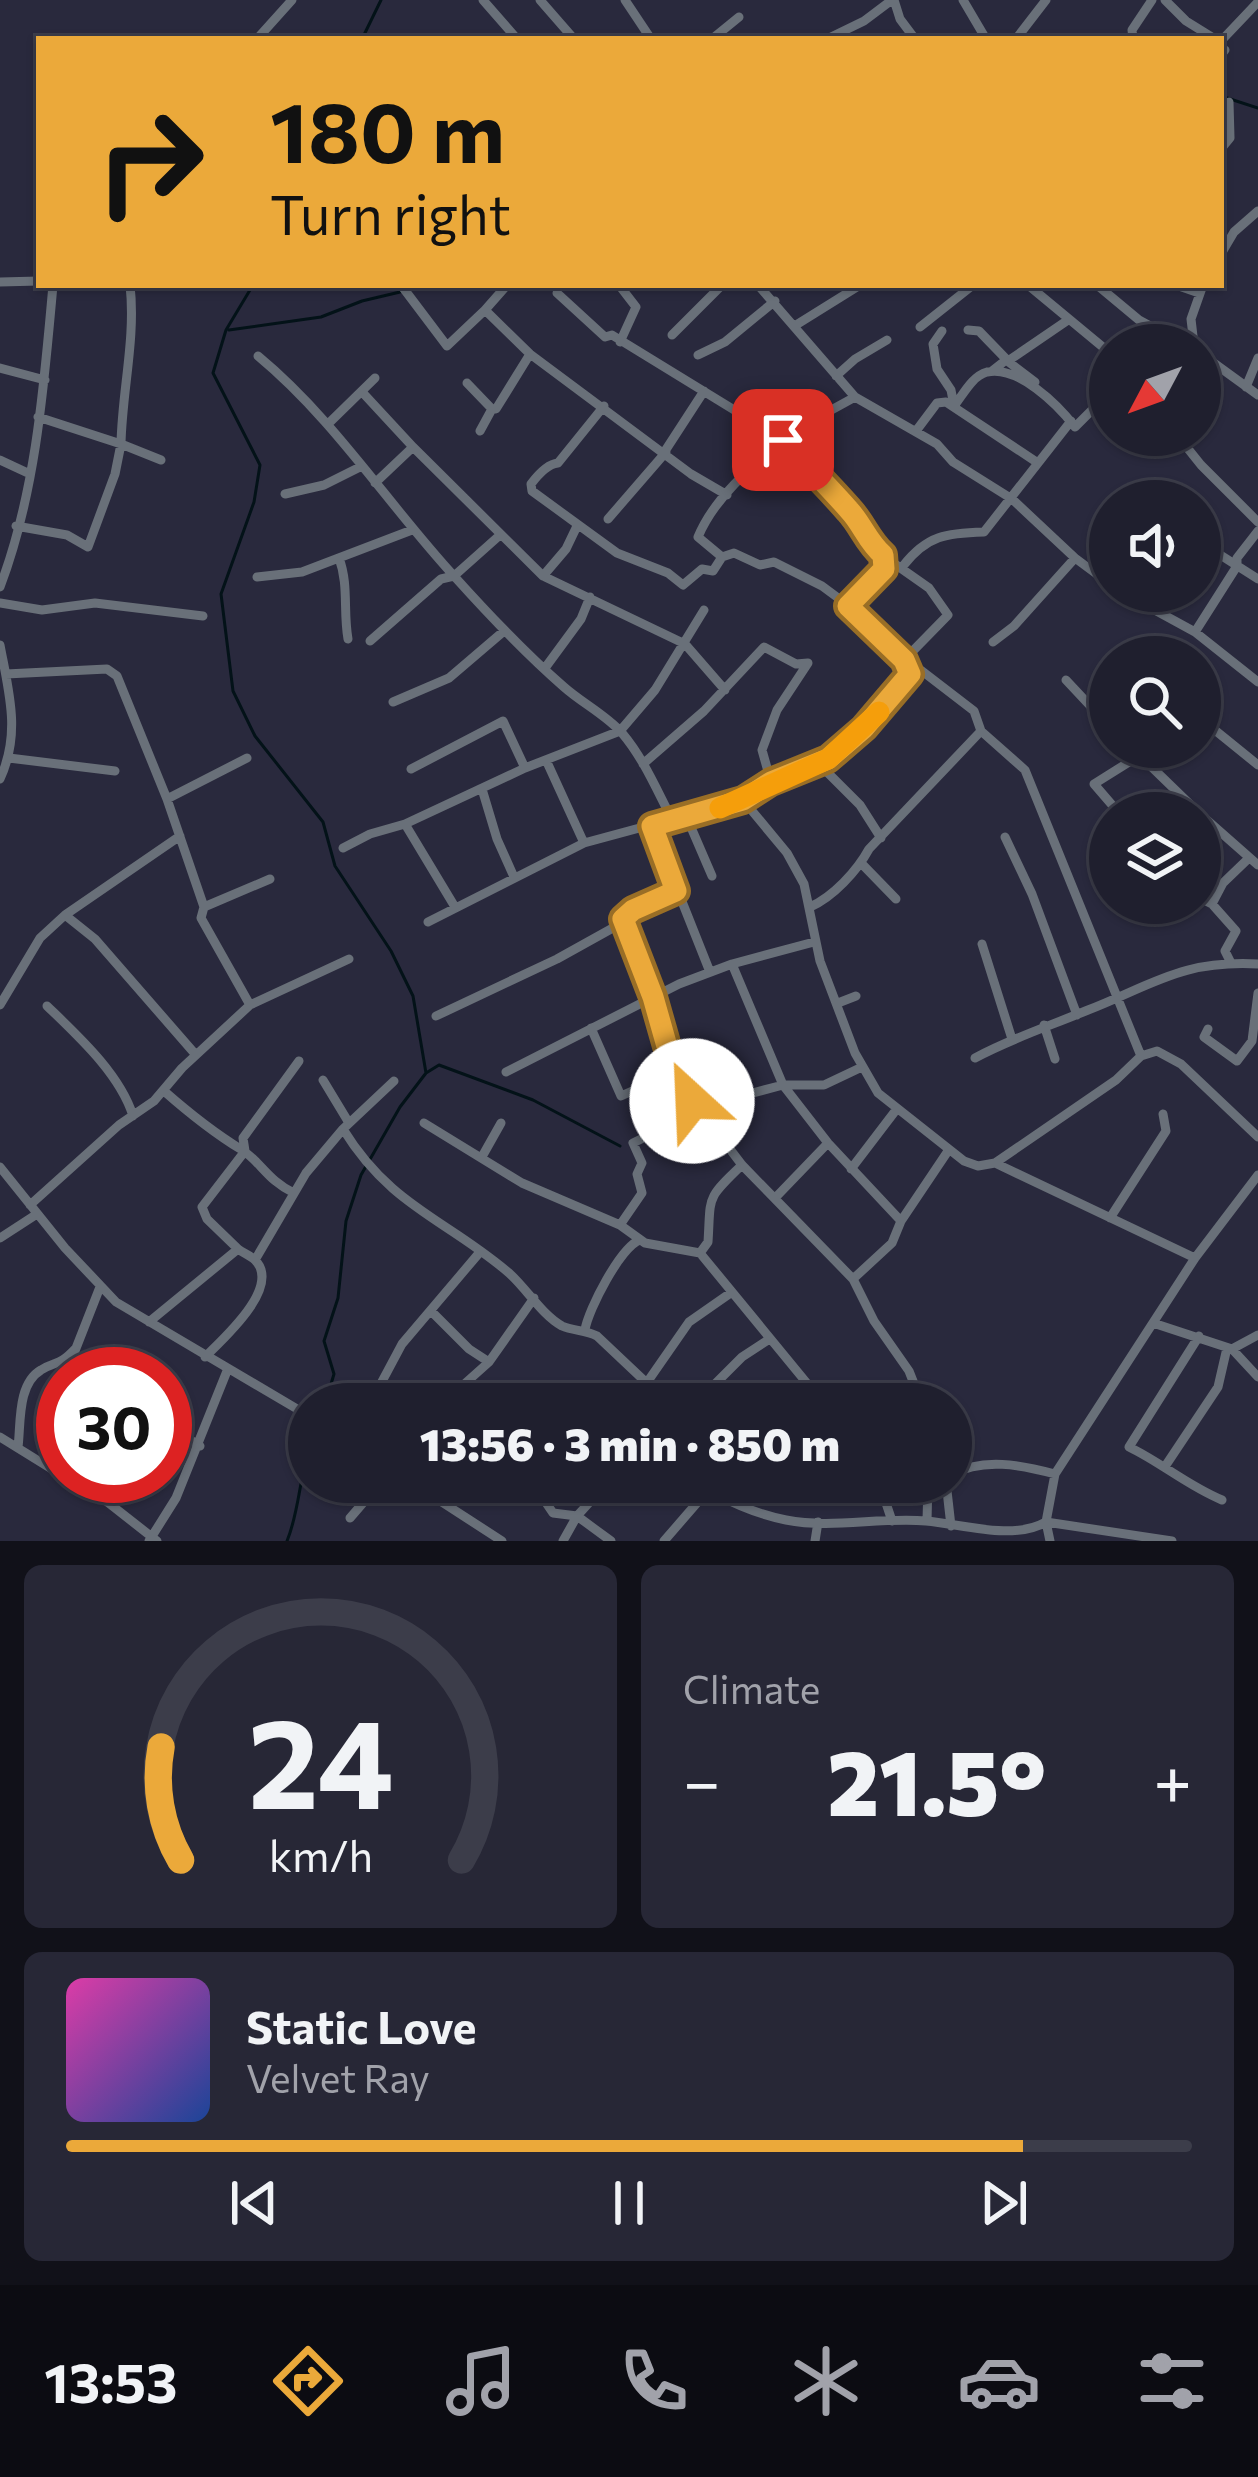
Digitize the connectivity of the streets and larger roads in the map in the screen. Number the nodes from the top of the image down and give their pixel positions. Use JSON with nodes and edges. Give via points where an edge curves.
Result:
{"nodes":[{"id":1,"x":292,"y":0,"type":"edge"},
{"id":2,"x":483,"y":0,"type":"edge"},
{"id":3,"x":539,"y":0,"type":"edge"},
{"id":4,"x":646,"y":0,"type":"edge"},
{"id":5,"x":860,"y":0,"type":"edge"},
{"id":6,"x":962,"y":0,"type":"edge"},
{"id":7,"x":1046,"y":0,"type":"edge"},
{"id":8,"x":1152,"y":0,"type":"edge"},
{"id":9,"x":1165,"y":0,"type":"edge"},
{"id":10,"x":1258,"y":2,"type":"edge"},
{"id":11,"x":628,"y":5,"type":"edge"},
{"id":12,"x":886,"y":5,"type":"edge"},
{"id":13,"x":739,"y":17,"type":"dead end"},
{"id":14,"x":260,"y":36,"type":"edge"},
{"id":15,"x":514,"y":36,"type":"edge"},
{"id":16,"x":571,"y":36,"type":"edge"},
{"id":17,"x":649,"y":36,"type":"edge"},
{"id":18,"x":716,"y":36,"type":"edge"},
{"id":19,"x":832,"y":36,"type":"edge"},
{"id":20,"x":912,"y":36,"type":"edge"},
{"id":21,"x":984,"y":36,"type":"edge"},
{"id":22,"x":1018,"y":36,"type":"edge"},
{"id":23,"x":1133,"y":36,"type":"edge"},
{"id":24,"x":1206,"y":36,"type":"edge"},
{"id":25,"x":1224,"y":41,"type":"edge"},
{"id":26,"x":1229,"y":102,"type":"dead end"},
{"id":27,"x":1224,"y":145,"type":"edge"},
{"id":28,"x":1258,"y":212,"type":"edge"},
{"id":29,"x":1224,"y":241,"type":"edge"},
{"id":30,"x":36,"y":281,"type":"edge"},
{"id":31,"x":0,"y":282,"type":"edge"},
{"id":32,"x":53,"y":288,"type":"edge"},
{"id":33,"x":130,"y":288,"type":"edge"},
{"id":34,"x":403,"y":288,"type":"edge"},
{"id":35,"x":504,"y":288,"type":"edge"},
{"id":36,"x":621,"y":288,"type":"edge"},
{"id":37,"x":719,"y":288,"type":"edge"},
{"id":38,"x":761,"y":288,"type":"edge"},
{"id":39,"x":855,"y":288,"type":"edge"},
{"id":40,"x":969,"y":288,"type":"edge"},
{"id":41,"x":1033,"y":288,"type":"edge"},
{"id":42,"x":1101,"y":288,"type":"edge"},
{"id":43,"x":1201,"y":289,"type":"edge"},
{"id":44,"x":557,"y":293,"type":"dead end"},
{"id":45,"x":775,"y":301,"type":"junction"},
{"id":46,"x":485,"y":310,"type":"junction"},
{"id":47,"x":1068,"y":320,"type":"junction"},
{"id":48,"x":1145,"y":324,"type":"edge"},
{"id":49,"x":1190,"y":324,"type":"edge"},
{"id":50,"x":796,"y":325,"type":"junction"},
{"id":51,"x":920,"y":327,"type":"dead end"},
{"id":52,"x":968,"y":330,"type":"dead end"},
{"id":53,"x":942,"y":331,"type":"dead end"},
{"id":54,"x":672,"y":335,"type":"dead end"},
{"id":55,"x":1089,"y":336,"type":"edge"},
{"id":56,"x":887,"y":340,"type":"dead end"},
{"id":57,"x":620,"y":342,"type":"junction"},
{"id":58,"x":530,"y":354,"type":"junction"},
{"id":59,"x":698,"y":355,"type":"dead end"},
{"id":60,"x":258,"y":356,"type":"dead end"},
{"id":61,"x":1258,"y":358,"type":"edge"},
{"id":62,"x":1008,"y":361,"type":"junction"},
{"id":63,"x":0,"y":368,"type":"edge"},
{"id":64,"x":1221,"y":369,"type":"edge"},
{"id":65,"x":991,"y":372,"type":"junction"},
{"id":66,"x":836,"y":376,"type":"junction"},
{"id":67,"x":375,"y":378,"type":"dead end"},
{"id":68,"x":45,"y":380,"type":"junction"},
{"id":69,"x":466,"y":383,"type":"dead end"},
{"id":70,"x":1246,"y":387,"type":"junction"},
{"id":71,"x":704,"y":391,"type":"junction"},
{"id":72,"x":363,"y":393,"type":"junction"},
{"id":73,"x":1044,"y":394,"type":"junction"},
{"id":74,"x":742,"y":395,"type":"dead end"},
{"id":75,"x":1258,"y":395,"type":"edge"},
{"id":76,"x":855,"y":397,"type":"junction"},
{"id":77,"x":604,"y":406,"type":"junction"},
{"id":78,"x":954,"y":406,"type":"junction"},
{"id":79,"x":492,"y":409,"type":"junction"},
{"id":80,"x":733,"y":409,"type":"junction"},
{"id":81,"x":1089,"y":413,"type":"edge"},
{"id":82,"x":38,"y":417,"type":"junction"},
{"id":83,"x":1071,"y":421,"type":"junction"},
{"id":84,"x":329,"y":423,"type":"junction"},
{"id":85,"x":916,"y":430,"type":"junction"},
{"id":86,"x":480,"y":431,"type":"dead end"},
{"id":87,"x":783,"y":440,"type":"junction"},
{"id":88,"x":121,"y":444,"type":"junction"},
{"id":89,"x":413,"y":447,"type":"junction"},
{"id":90,"x":666,"y":452,"type":"junction"},
{"id":91,"x":1193,"y":456,"type":"edge"},
{"id":92,"x":0,"y":460,"type":"edge"},
{"id":93,"x":160,"y":460,"type":"dead end"},
{"id":94,"x":1038,"y":464,"type":"junction"},
{"id":95,"x":360,"y":467,"type":"junction"},
{"id":96,"x":30,"y":474,"type":"junction"},
{"id":97,"x":375,"y":483,"type":"junction"},
{"id":98,"x":285,"y":494,"type":"dead end"},
{"id":99,"x":727,"y":495,"type":"junction"},
{"id":100,"x":1012,"y":500,"type":"junction"},
{"id":101,"x":608,"y":519,"type":"dead end"},
{"id":102,"x":16,"y":526,"type":"junction"},
{"id":103,"x":577,"y":526,"type":"junction"},
{"id":104,"x":1258,"y":527,"type":"edge"},
{"id":105,"x":412,"y":530,"type":"junction"},
{"id":106,"x":500,"y":536,"type":"junction"},
{"id":107,"x":0,"y":545,"type":"edge"},
{"id":108,"x":14,"y":550,"type":"junction"},
{"id":109,"x":1221,"y":556,"type":"edge"},
{"id":110,"x":722,"y":557,"type":"junction"},
{"id":111,"x":339,"y":558,"type":"junction"},
{"id":112,"x":1075,"y":558,"type":"junction"},
{"id":113,"x":904,"y":566,"type":"junction"},
{"id":114,"x":1237,"y":566,"type":"junction"},
{"id":115,"x":1089,"y":568,"type":"edge"},
{"id":116,"x":884,"y":569,"type":"junction"},
{"id":117,"x":454,"y":576,"type":"junction"},
{"id":118,"x":542,"y":576,"type":"junction"},
{"id":119,"x":257,"y":577,"type":"dead end"},
{"id":120,"x":1258,"y":579,"type":"edge"},
{"id":121,"x":0,"y":587,"type":"edge"},
{"id":122,"x":590,"y":597,"type":"junction"},
{"id":123,"x":0,"y":604,"type":"edge"},
{"id":124,"x":848,"y":606,"type":"junction"},
{"id":125,"x":704,"y":610,"type":"dead end"},
{"id":126,"x":1158,"y":612,"type":"edge"},
{"id":127,"x":203,"y":616,"type":"dead end"},
{"id":128,"x":504,"y":631,"type":"junction"},
{"id":129,"x":1195,"y":632,"type":"junction"},
{"id":130,"x":348,"y":639,"type":"dead end"},
{"id":131,"x":370,"y":641,"type":"dead end"},
{"id":132,"x":993,"y":642,"type":"dead end"},
{"id":133,"x":685,"y":644,"type":"junction"},
{"id":134,"x":0,"y":645,"type":"edge"},
{"id":135,"x":906,"y":664,"type":"junction"},
{"id":136,"x":545,"y":668,"type":"junction"},
{"id":137,"x":6,"y":674,"type":"junction"},
{"id":138,"x":1066,"y":680,"type":"dead end"},
{"id":139,"x":1258,"y":682,"type":"edge"},
{"id":140,"x":725,"y":690,"type":"junction"},
{"id":141,"x":393,"y":702,"type":"dead end"},
{"id":142,"x":1089,"y":705,"type":"edge"},
{"id":143,"x":620,"y":731,"type":"junction"},
{"id":144,"x":981,"y":731,"type":"junction"},
{"id":145,"x":1221,"y":735,"type":"edge"},
{"id":146,"x":9,"y":758,"type":"junction"},
{"id":147,"x":247,"y":758,"type":"dead end"},
{"id":148,"x":546,"y":760,"type":"junction"},
{"id":149,"x":817,"y":762,"type":"junction"},
{"id":150,"x":643,"y":764,"type":"junction"},
{"id":151,"x":1258,"y":765,"type":"edge"},
{"id":152,"x":525,"y":768,"type":"junction"},
{"id":153,"x":1114,"y":768,"type":"edge"},
{"id":154,"x":1152,"y":768,"type":"edge"},
{"id":155,"x":411,"y":769,"type":"dead end"},
{"id":156,"x":115,"y":771,"type":"dead end"},
{"id":157,"x":0,"y":779,"type":"edge"},
{"id":158,"x":771,"y":782,"type":"junction"},
{"id":159,"x":482,"y":789,"type":"junction"},
{"id":160,"x":1101,"y":792,"type":"edge"},
{"id":161,"x":1175,"y":792,"type":"edge"},
{"id":162,"x":167,"y":799,"type":"junction"},
{"id":163,"x":743,"y":800,"type":"junction"},
{"id":164,"x":687,"y":818,"type":"junction"},
{"id":165,"x":673,"y":821,"type":"junction"},
{"id":166,"x":405,"y":824,"type":"junction"},
{"id":167,"x":652,"y":826,"type":"junction"},
{"id":168,"x":1221,"y":832,"type":"edge"},
{"id":169,"x":180,"y":836,"type":"junction"},
{"id":170,"x":1005,"y":837,"type":"dead end"},
{"id":171,"x":881,"y":838,"type":"junction"},
{"id":172,"x":584,"y":843,"type":"junction"},
{"id":173,"x":344,"y":848,"type":"dead end"},
{"id":174,"x":1254,"y":862,"type":"edge"},
{"id":175,"x":861,"y":863,"type":"junction"},
{"id":176,"x":712,"y":876,"type":"dead end"},
{"id":177,"x":514,"y":877,"type":"junction"},
{"id":178,"x":270,"y":878,"type":"dead end"},
{"id":179,"x":1221,"y":887,"type":"edge"},
{"id":180,"x":676,"y":891,"type":"junction"},
{"id":181,"x":896,"y":899,"type":"dead end"},
{"id":182,"x":204,"y":907,"type":"junction"},
{"id":183,"x":810,"y":907,"type":"junction"},
{"id":184,"x":455,"y":908,"type":"junction"},
{"id":185,"x":1221,"y":914,"type":"edge"},
{"id":186,"x":65,"y":915,"type":"junction"},
{"id":187,"x":623,"y":919,"type":"junction"},
{"id":188,"x":428,"y":922,"type":"dead end"},
{"id":189,"x":814,"y":941,"type":"junction"},
{"id":190,"x":982,"y":944,"type":"dead end"},
{"id":191,"x":349,"y":959,"type":"dead end"},
{"id":192,"x":1230,"y":961,"type":"junction"},
{"id":193,"x":732,"y":964,"type":"junction"},
{"id":194,"x":1258,"y":964,"type":"edge"},
{"id":195,"x":710,"y":972,"type":"junction"},
{"id":196,"x":1258,"y":993,"type":"edge"},
{"id":197,"x":856,"y":996,"type":"dead end"},
{"id":198,"x":653,"y":997,"type":"junction"},
{"id":199,"x":1115,"y":1000,"type":"junction"},
{"id":200,"x":838,"y":1003,"type":"junction"},
{"id":201,"x":0,"y":1005,"type":"edge"},
{"id":202,"x":250,"y":1005,"type":"junction"},
{"id":203,"x":47,"y":1006,"type":"dead end"},
{"id":204,"x":1077,"y":1015,"type":"junction"},
{"id":205,"x":436,"y":1016,"type":"dead end"},
{"id":206,"x":1044,"y":1025,"type":"junction"},
{"id":207,"x":590,"y":1028,"type":"junction"},
{"id":208,"x":1208,"y":1029,"type":"dead end"},
{"id":209,"x":1012,"y":1039,"type":"junction"},
{"id":210,"x":196,"y":1055,"type":"junction"},
{"id":211,"x":1141,"y":1056,"type":"junction"},
{"id":212,"x":975,"y":1058,"type":"dead end"},
{"id":213,"x":1055,"y":1059,"type":"dead end"},
{"id":214,"x":299,"y":1061,"type":"dead end"},
{"id":215,"x":862,"y":1067,"type":"junction"},
{"id":216,"x":676,"y":1071,"type":"junction"},
{"id":217,"x":506,"y":1072,"type":"dead end"},
{"id":218,"x":323,"y":1080,"type":"dead end"},
{"id":219,"x":394,"y":1082,"type":"dead end"},
{"id":220,"x":783,"y":1085,"type":"junction"},
{"id":221,"x":164,"y":1091,"type":"junction"},
{"id":222,"x":700,"y":1110,"type":"junction"},
{"id":223,"x":896,"y":1110,"type":"junction"},
{"id":224,"x":1163,"y":1114,"type":"dead end"},
{"id":225,"x":133,"y":1116,"type":"junction"},
{"id":226,"x":424,"y":1123,"type":"dead end"},
{"id":227,"x":501,"y":1123,"type":"dead end"},
{"id":228,"x":346,"y":1126,"type":"junction"},
{"id":229,"x":1258,"y":1137,"type":"edge"},
{"id":230,"x":828,"y":1143,"type":"junction"},
{"id":231,"x":244,"y":1144,"type":"junction"},
{"id":232,"x":948,"y":1150,"type":"junction"},
{"id":233,"x":483,"y":1156,"type":"junction"},
{"id":234,"x":995,"y":1162,"type":"junction"},
{"id":235,"x":742,"y":1165,"type":"junction"},
{"id":236,"x":0,"y":1167,"type":"edge"},
{"id":237,"x":851,"y":1169,"type":"junction"},
{"id":238,"x":1258,"y":1175,"type":"edge"},
{"id":239,"x":294,"y":1193,"type":"junction"},
{"id":240,"x":1253,"y":1195,"type":"edge"},
{"id":241,"x":776,"y":1197,"type":"junction"},
{"id":242,"x":33,"y":1210,"type":"junction"},
{"id":243,"x":1110,"y":1218,"type":"junction"},
{"id":244,"x":0,"y":1221,"type":"edge"},
{"id":245,"x":901,"y":1221,"type":"junction"},
{"id":246,"x":620,"y":1225,"type":"junction"},
{"id":247,"x":4,"y":1236,"type":"edge"},
{"id":248,"x":640,"y":1240,"type":"junction"},
{"id":249,"x":238,"y":1249,"type":"junction"},
{"id":250,"x":480,"y":1252,"type":"junction"},
{"id":251,"x":700,"y":1253,"type":"junction"},
{"id":252,"x":1195,"y":1258,"type":"junction"},
{"id":253,"x":255,"y":1260,"type":"junction"},
{"id":254,"x":853,"y":1279,"type":"junction"},
{"id":255,"x":100,"y":1288,"type":"junction"},
{"id":256,"x":731,"y":1292,"type":"junction"},
{"id":257,"x":535,"y":1298,"type":"junction"},
{"id":258,"x":431,"y":1311,"type":"junction"},
{"id":259,"x":149,"y":1322,"type":"junction"},
{"id":260,"x":1153,"y":1323,"type":"junction"},
{"id":261,"x":585,"y":1330,"type":"junction"},
{"id":262,"x":1258,"y":1335,"type":"edge"},
{"id":263,"x":1198,"y":1336,"type":"junction"},
{"id":264,"x":768,"y":1340,"type":"junction"},
{"id":265,"x":76,"y":1347,"type":"edge"},
{"id":266,"x":1229,"y":1349,"type":"junction"},
{"id":267,"x":206,"y":1358,"type":"junction"},
{"id":268,"x":489,"y":1362,"type":"junction"},
{"id":269,"x":227,"y":1371,"type":"junction"},
{"id":270,"x":36,"y":1375,"type":"edge"},
{"id":271,"x":1258,"y":1377,"type":"edge"},
{"id":272,"x":648,"y":1381,"type":"joint"},
{"id":273,"x":381,"y":1383,"type":"edge"},
{"id":274,"x":466,"y":1383,"type":"edge"},
{"id":275,"x":716,"y":1383,"type":"edge"},
{"id":276,"x":806,"y":1383,"type":"edge"},
{"id":277,"x":914,"y":1383,"type":"edge"},
{"id":278,"x":288,"y":1404,"type":"edge"},
{"id":279,"x":0,"y":1437,"type":"edge"},
{"id":280,"x":192,"y":1441,"type":"edge"},
{"id":281,"x":200,"y":1446,"type":"junction"},
{"id":282,"x":18,"y":1447,"type":"junction"},
{"id":283,"x":36,"y":1459,"type":"edge"},
{"id":284,"x":1166,"y":1465,"type":"junction"},
{"id":285,"x":972,"y":1467,"type":"edge"},
{"id":286,"x":1055,"y":1474,"type":"junction"},
{"id":287,"x":1222,"y":1500,"type":"dead end"},
{"id":288,"x":107,"y":1503,"type":"edge"},
{"id":289,"x":363,"y":1503,"type":"edge"},
{"id":290,"x":444,"y":1503,"type":"edge"},
{"id":291,"x":546,"y":1503,"type":"edge"},
{"id":292,"x":589,"y":1503,"type":"edge"},
{"id":293,"x":692,"y":1503,"type":"edge"},
{"id":294,"x":740,"y":1503,"type":"edge"},
{"id":295,"x":886,"y":1503,"type":"edge"},
{"id":296,"x":928,"y":1503,"type":"edge"},
{"id":297,"x":950,"y":1503,"type":"edge"},
{"id":298,"x":578,"y":1516,"type":"junction"},
{"id":299,"x":350,"y":1518,"type":"dead end"},
{"id":300,"x":892,"y":1521,"type":"junction"},
{"id":301,"x":928,"y":1521,"type":"junction"},
{"id":302,"x":818,"y":1522,"type":"junction"},
{"id":303,"x":1046,"y":1522,"type":"junction"},
{"id":304,"x":951,"y":1526,"type":"junction"},
{"id":305,"x":152,"y":1540,"type":"edge"},
{"id":306,"x":502,"y":1541,"type":"edge"},
{"id":307,"x":563,"y":1541,"type":"edge"},
{"id":308,"x":611,"y":1541,"type":"edge"},
{"id":309,"x":664,"y":1541,"type":"edge"},
{"id":310,"x":815,"y":1541,"type":"edge"},
{"id":311,"x":1050,"y":1541,"type":"edge"},
{"id":312,"x":1172,"y":1541,"type":"edge"}],
"edges":[{"from":1,"to":14,"type":"street"},
{"from":2,"to":15,"type":"street"},
{"from":3,"to":16,"type":"street"},
{"from":4,"to":11,"type":"street"},
{"from":5,"to":12,"type":"street"},
{"from":6,"to":21,"type":"street"},
{"from":7,"to":22,"type":"street"},
{"from":8,"to":23,"type":"street"},
{"from":9,"to":24,"type":"street"},
{"from":10,"to":25,"type":"street"},
{"from":11,"to":17,"type":"street"},
{"from":12,"to":19,"type":"street"},
{"from":12,"to":20,"type":"street"},
{"from":13,"to":18,"type":"street"},
{"from":26,"to":27,"type":"street"},
{"from":28,"to":29,"type":"street"},
{"from":30,"to":31,"type":"street"},
{"from":32,"to":68,"type":"street"},
{"from":33,"to":88,"type":"street"},
{"from":34,"to":46,"type":"street","via":[[447,346]]},
{"from":35,"to":46,"type":"street"},
{"from":36,"to":57,"type":"street","via":[[636,307]]},
{"from":37,"to":54,"type":"street"},
{"from":38,"to":45,"type":"street"},
{"from":39,"to":50,"type":"street"},
{"from":40,"to":51,"type":"street"},
{"from":41,"to":47,"type":"street"},
{"from":42,"to":48,"type":"street"},
{"from":43,"to":49,"type":"street"},
{"from":44,"to":57,"type":"street"},
{"from":45,"to":50,"type":"street"},
{"from":45,"to":59,"type":"street"},
{"from":46,"to":58,"type":"street"},
{"from":47,"to":55,"type":"street"},
{"from":47,"to":62,"type":"street"},
{"from":50,"to":66,"type":"street"},
{"from":52,"to":62,"type":"street"},
{"from":53,"to":78,"type":"street","via":[[932,344]]},
{"from":56,"to":66,"type":"street"},
{"from":57,"to":71,"type":"street"},
{"from":58,"to":77,"type":"street"},
{"from":58,"to":79,"type":"street"},
{"from":60,"to":84,"type":"street"},
{"from":61,"to":70,"type":"street"},
{"from":62,"to":65,"type":"street"},
{"from":62,"to":73,"type":"street"},
{"from":63,"to":68,"type":"street"},
{"from":64,"to":70,"type":"street"},
{"from":65,"to":73,"type":"street"},
{"from":65,"to":78,"type":"street","via":[[974,379]]},
{"from":66,"to":76,"type":"street"},
{"from":67,"to":72,"type":"street"},
{"from":68,"to":82,"type":"street"},
{"from":69,"to":79,"type":"street"},
{"from":70,"to":75,"type":"street"},
{"from":71,"to":80,"type":"street"},
{"from":71,"to":90,"type":"street"},
{"from":72,"to":84,"type":"street"},
{"from":72,"to":89,"type":"street"},
{"from":73,"to":83,"type":"street"},
{"from":74,"to":80,"type":"street"},
{"from":76,"to":85,"type":"street"},
{"from":76,"to":87,"type":"street"},
{"from":77,"to":90,"type":"street"},
{"from":77,"to":103,"type":"street","via":[[531,484]]},
{"from":78,"to":85,"type":"street","via":[[937,403]]},
{"from":78,"to":94,"type":"street"},
{"from":79,"to":86,"type":"street"},
{"from":80,"to":87,"type":"street"},
{"from":81,"to":83,"type":"street","via":[[1075,427]]},
{"from":82,"to":88,"type":"street"},
{"from":82,"to":96,"type":"street"},
{"from":83,"to":94,"type":"street"},
{"from":84,"to":95,"type":"street"},
{"from":85,"to":100,"type":"street"},
{"from":87,"to":99,"type":"street"},
{"from":87,"to":116,"type":"street","via":[[860,522]]},
{"from":88,"to":93,"type":"street"},
{"from":88,"to":102,"type":"street","via":[[88,547]]},
{"from":89,"to":97,"type":"street"},
{"from":89,"to":106,"type":"street"},
{"from":90,"to":99,"type":"street"},
{"from":90,"to":101,"type":"street"},
{"from":91,"to":104,"type":"street"},
{"from":92,"to":96,"type":"street"},
{"from":94,"to":100,"type":"street"},
{"from":95,"to":97,"type":"street"},
{"from":95,"to":98,"type":"street"},
{"from":96,"to":102,"type":"street"},
{"from":97,"to":105,"type":"street"},
{"from":99,"to":110,"type":"street","via":[[698,537]]},
{"from":100,"to":112,"type":"street"},
{"from":100,"to":113,"type":"street","via":[[984,532],[962,530],[920,545]]},
{"from":102,"to":108,"type":"street"},
{"from":103,"to":110,"type":"street","via":[[683,585],[702,569],[713,571]]},
{"from":103,"to":118,"type":"street"},
{"from":104,"to":114,"type":"street"},
{"from":105,"to":111,"type":"street"},
{"from":105,"to":117,"type":"street"},
{"from":106,"to":117,"type":"street"},
{"from":106,"to":118,"type":"street"},
{"from":107,"to":108,"type":"street"},
{"from":108,"to":121,"type":"street"},
{"from":109,"to":114,"type":"street"},
{"from":110,"to":124,"type":"street","via":[[774,562]]},
{"from":111,"to":119,"type":"street"},
{"from":111,"to":130,"type":"street"},
{"from":112,"to":115,"type":"street"},
{"from":112,"to":132,"type":"street"},
{"from":113,"to":116,"type":"street"},
{"from":113,"to":135,"type":"street","via":[[947,615]]},
{"from":114,"to":120,"type":"street"},
{"from":114,"to":129,"type":"street"},
{"from":116,"to":124,"type":"street"},
{"from":117,"to":128,"type":"street"},
{"from":117,"to":131,"type":"street"},
{"from":118,"to":122,"type":"street"},
{"from":122,"to":133,"type":"street"},
{"from":122,"to":136,"type":"street"},
{"from":123,"to":127,"type":"street","via":[[42,610],[94,603]]},
{"from":124,"to":135,"type":"street"},
{"from":125,"to":133,"type":"street"},
{"from":126,"to":129,"type":"street"},
{"from":128,"to":136,"type":"street"},
{"from":128,"to":141,"type":"street","via":[[449,678]]},
{"from":129,"to":139,"type":"street"},
{"from":133,"to":140,"type":"street"},
{"from":133,"to":143,"type":"street"},
{"from":134,"to":137,"type":"street"},
{"from":135,"to":144,"type":"street","via":[[974,710]]},
{"from":135,"to":149,"type":"street","via":[[908,680],[864,728]]},
{"from":136,"to":143,"type":"street"},
{"from":137,"to":146,"type":"street","via":[[14,724]]},
{"from":137,"to":162,"type":"street","via":[[106,669],[117,676]]},
{"from":138,"to":142,"type":"street"},
{"from":140,"to":150,"type":"street"},
{"from":140,"to":158,"type":"street","via":[[761,648],[808,663],[762,750]]},
{"from":143,"to":148,"type":"street"},
{"from":143,"to":150,"type":"street"},
{"from":144,"to":171,"type":"street"},
{"from":144,"to":199,"type":"street","via":[[1025,770]]},
{"from":145,"to":151,"type":"street"},
{"from":146,"to":156,"type":"street"},
{"from":146,"to":157,"type":"street"},
{"from":147,"to":162,"type":"street"},
{"from":148,"to":152,"type":"street"},
{"from":148,"to":172,"type":"street"},
{"from":149,"to":158,"type":"street"},
{"from":149,"to":171,"type":"street"},
{"from":150,"to":165,"type":"street"},
{"from":152,"to":155,"type":"street","via":[[503,722]]},
{"from":152,"to":159,"type":"street"},
{"from":153,"to":160,"type":"street","via":[[1094,784]]},
{"from":154,"to":161,"type":"street"},
{"from":158,"to":163,"type":"street"},
{"from":159,"to":166,"type":"street"},
{"from":159,"to":177,"type":"street"},
{"from":162,"to":169,"type":"street"},
{"from":163,"to":164,"type":"street"},
{"from":163,"to":183,"type":"street","via":[[787,853]]},
{"from":164,"to":165,"type":"street"},
{"from":164,"to":176,"type":"street"},
{"from":165,"to":167,"type":"street"},
{"from":166,"to":173,"type":"street"},
{"from":166,"to":184,"type":"street"},
{"from":167,"to":172,"type":"street"},
{"from":167,"to":180,"type":"street"},
{"from":168,"to":174,"type":"street"},
{"from":169,"to":182,"type":"street"},
{"from":169,"to":186,"type":"street"},
{"from":170,"to":204,"type":"street"},
{"from":171,"to":175,"type":"street"},
{"from":172,"to":177,"type":"street"},
{"from":174,"to":179,"type":"street"},
{"from":175,"to":181,"type":"street"},
{"from":175,"to":183,"type":"street"},
{"from":177,"to":184,"type":"street"},
{"from":178,"to":182,"type":"street"},
{"from":180,"to":187,"type":"street"},
{"from":180,"to":195,"type":"street"},
{"from":182,"to":202,"type":"street","via":[[201,918]]},
{"from":183,"to":189,"type":"street"},
{"from":184,"to":188,"type":"street"},
{"from":185,"to":192,"type":"street","via":[[1237,931],[1225,951]]},
{"from":186,"to":201,"type":"street","via":[[40,938]]},
{"from":186,"to":210,"type":"street"},
{"from":187,"to":198,"type":"street"},
{"from":187,"to":205,"type":"street"},
{"from":189,"to":193,"type":"street"},
{"from":189,"to":200,"type":"street"},
{"from":190,"to":209,"type":"street"},
{"from":191,"to":202,"type":"street"},
{"from":192,"to":194,"type":"street"},
{"from":192,"to":199,"type":"street","via":[[1156,977]]},
{"from":193,"to":195,"type":"street"},
{"from":193,"to":220,"type":"street"},
{"from":195,"to":198,"type":"street"},
{"from":196,"to":208,"type":"street","via":[[1252,1041],[1238,1061],[1204,1037]]},
{"from":197,"to":200,"type":"street"},
{"from":198,"to":207,"type":"street"},
{"from":198,"to":216,"type":"street"},
{"from":199,"to":204,"type":"street"},
{"from":199,"to":211,"type":"street"},
{"from":200,"to":215,"type":"street"},
{"from":202,"to":210,"type":"street"},
{"from":203,"to":225,"type":"street","via":[[122,1092]]},
{"from":204,"to":206,"type":"street"},
{"from":206,"to":209,"type":"street"},
{"from":206,"to":213,"type":"street"},
{"from":207,"to":216,"type":"street","via":[[621,1096]]},
{"from":207,"to":217,"type":"street"},
{"from":209,"to":212,"type":"street"},
{"from":210,"to":221,"type":"street"},
{"from":211,"to":229,"type":"street","via":[[1168,1055]]},
{"from":211,"to":234,"type":"street"},
{"from":214,"to":231,"type":"street"},
{"from":215,"to":220,"type":"street","via":[[824,1085]]},
{"from":215,"to":223,"type":"street"},
{"from":216,"to":222,"type":"street"},
{"from":218,"to":228,"type":"street"},
{"from":219,"to":228,"type":"street"},
{"from":220,"to":222,"type":"street"},
{"from":220,"to":230,"type":"street"},
{"from":221,"to":225,"type":"street"},
{"from":221,"to":231,"type":"street","via":[[228,1145]]},
{"from":222,"to":235,"type":"street"},
{"from":222,"to":246,"type":"street","via":[[633,1143],[642,1192]]},
{"from":223,"to":232,"type":"street"},
{"from":223,"to":237,"type":"street"},
{"from":224,"to":243,"type":"street","via":[[1166,1131]]},
{"from":225,"to":242,"type":"street"},
{"from":226,"to":233,"type":"street"},
{"from":227,"to":233,"type":"street"},
{"from":228,"to":239,"type":"street"},
{"from":228,"to":250,"type":"street","via":[[368,1166],[403,1200]]},
{"from":230,"to":237,"type":"street"},
{"from":230,"to":241,"type":"street"},
{"from":231,"to":239,"type":"street","via":[[270,1179]]},
{"from":231,"to":249,"type":"street","via":[[202,1207]]},
{"from":232,"to":234,"type":"street","via":[[970,1164]]},
{"from":232,"to":245,"type":"street"},
{"from":233,"to":246,"type":"street","via":[[522,1183]]},
{"from":234,"to":243,"type":"street"},
{"from":235,"to":241,"type":"street"},
{"from":235,"to":251,"type":"street","via":[[710,1200]]},
{"from":236,"to":242,"type":"street"},
{"from":237,"to":245,"type":"street"},
{"from":238,"to":240,"type":"street"},
{"from":239,"to":253,"type":"street"},
{"from":240,"to":252,"type":"street"},
{"from":241,"to":254,"type":"street"},
{"from":242,"to":247,"type":"street"},
{"from":242,"to":255,"type":"street"},
{"from":243,"to":252,"type":"street"},
{"from":244,"to":247,"type":"street"},
{"from":245,"to":254,"type":"street","via":[[892,1243]]},
{"from":246,"to":248,"type":"street"},
{"from":248,"to":251,"type":"street"},
{"from":248,"to":261,"type":"street","via":[[626,1247]]},
{"from":249,"to":253,"type":"street"},
{"from":249,"to":259,"type":"street"},
{"from":250,"to":257,"type":"street"},
{"from":250,"to":258,"type":"street"},
{"from":251,"to":256,"type":"street"},
{"from":252,"to":260,"type":"street"},
{"from":253,"to":267,"type":"street","via":[[258,1298]]},
{"from":254,"to":277,"type":"street"},
{"from":255,"to":259,"type":"street"},
{"from":255,"to":265,"type":"street"},
{"from":256,"to":264,"type":"street"},
{"from":256,"to":272,"type":"street","via":[[689,1322]]},
{"from":257,"to":261,"type":"street","via":[[564,1327]]},
{"from":257,"to":268,"type":"street"},
{"from":258,"to":268,"type":"street"},
{"from":258,"to":273,"type":"street"},
{"from":259,"to":267,"type":"street"},
{"from":260,"to":263,"type":"street"},
{"from":260,"to":286,"type":"street"},
{"from":261,"to":272,"type":"street"},
{"from":262,"to":266,"type":"street"},
{"from":263,"to":266,"type":"street"},
{"from":263,"to":284,"type":"street","via":[[1129,1447]]},
{"from":264,"to":275,"type":"street"},
{"from":264,"to":276,"type":"street"},
{"from":266,"to":271,"type":"street"},
{"from":266,"to":284,"type":"street","via":[[1218,1387]]},
{"from":267,"to":269,"type":"street"},
{"from":268,"to":274,"type":"street"},
{"from":269,"to":278,"type":"street"},
{"from":269,"to":281,"type":"street"},
{"from":270,"to":282,"type":"street","via":[[20,1412]]},
{"from":279,"to":282,"type":"street"},
{"from":280,"to":281,"type":"street"},
{"from":281,"to":305,"type":"street"},
{"from":282,"to":283,"type":"street"},
{"from":284,"to":287,"type":"street"},
{"from":285,"to":286,"type":"street","via":[[1011,1462]]},
{"from":286,"to":303,"type":"street"},
{"from":288,"to":305,"type":"street"},
{"from":289,"to":299,"type":"street"},
{"from":290,"to":306,"type":"street"},
{"from":291,"to":298,"type":"street","via":[[553,1513]]},
{"from":292,"to":298,"type":"street"},
{"from":293,"to":309,"type":"street"},
{"from":294,"to":302,"type":"street"},
{"from":295,"to":300,"type":"street"},
{"from":296,"to":301,"type":"street"},
{"from":297,"to":304,"type":"street"},
{"from":298,"to":307,"type":"street"},
{"from":298,"to":308,"type":"street"},
{"from":300,"to":301,"type":"street"},
{"from":300,"to":302,"type":"street"},
{"from":301,"to":304,"type":"street"},
{"from":302,"to":310,"type":"street"},
{"from":303,"to":304,"type":"street"},
{"from":303,"to":311,"type":"street"},
{"from":303,"to":312,"type":"street"}]}
